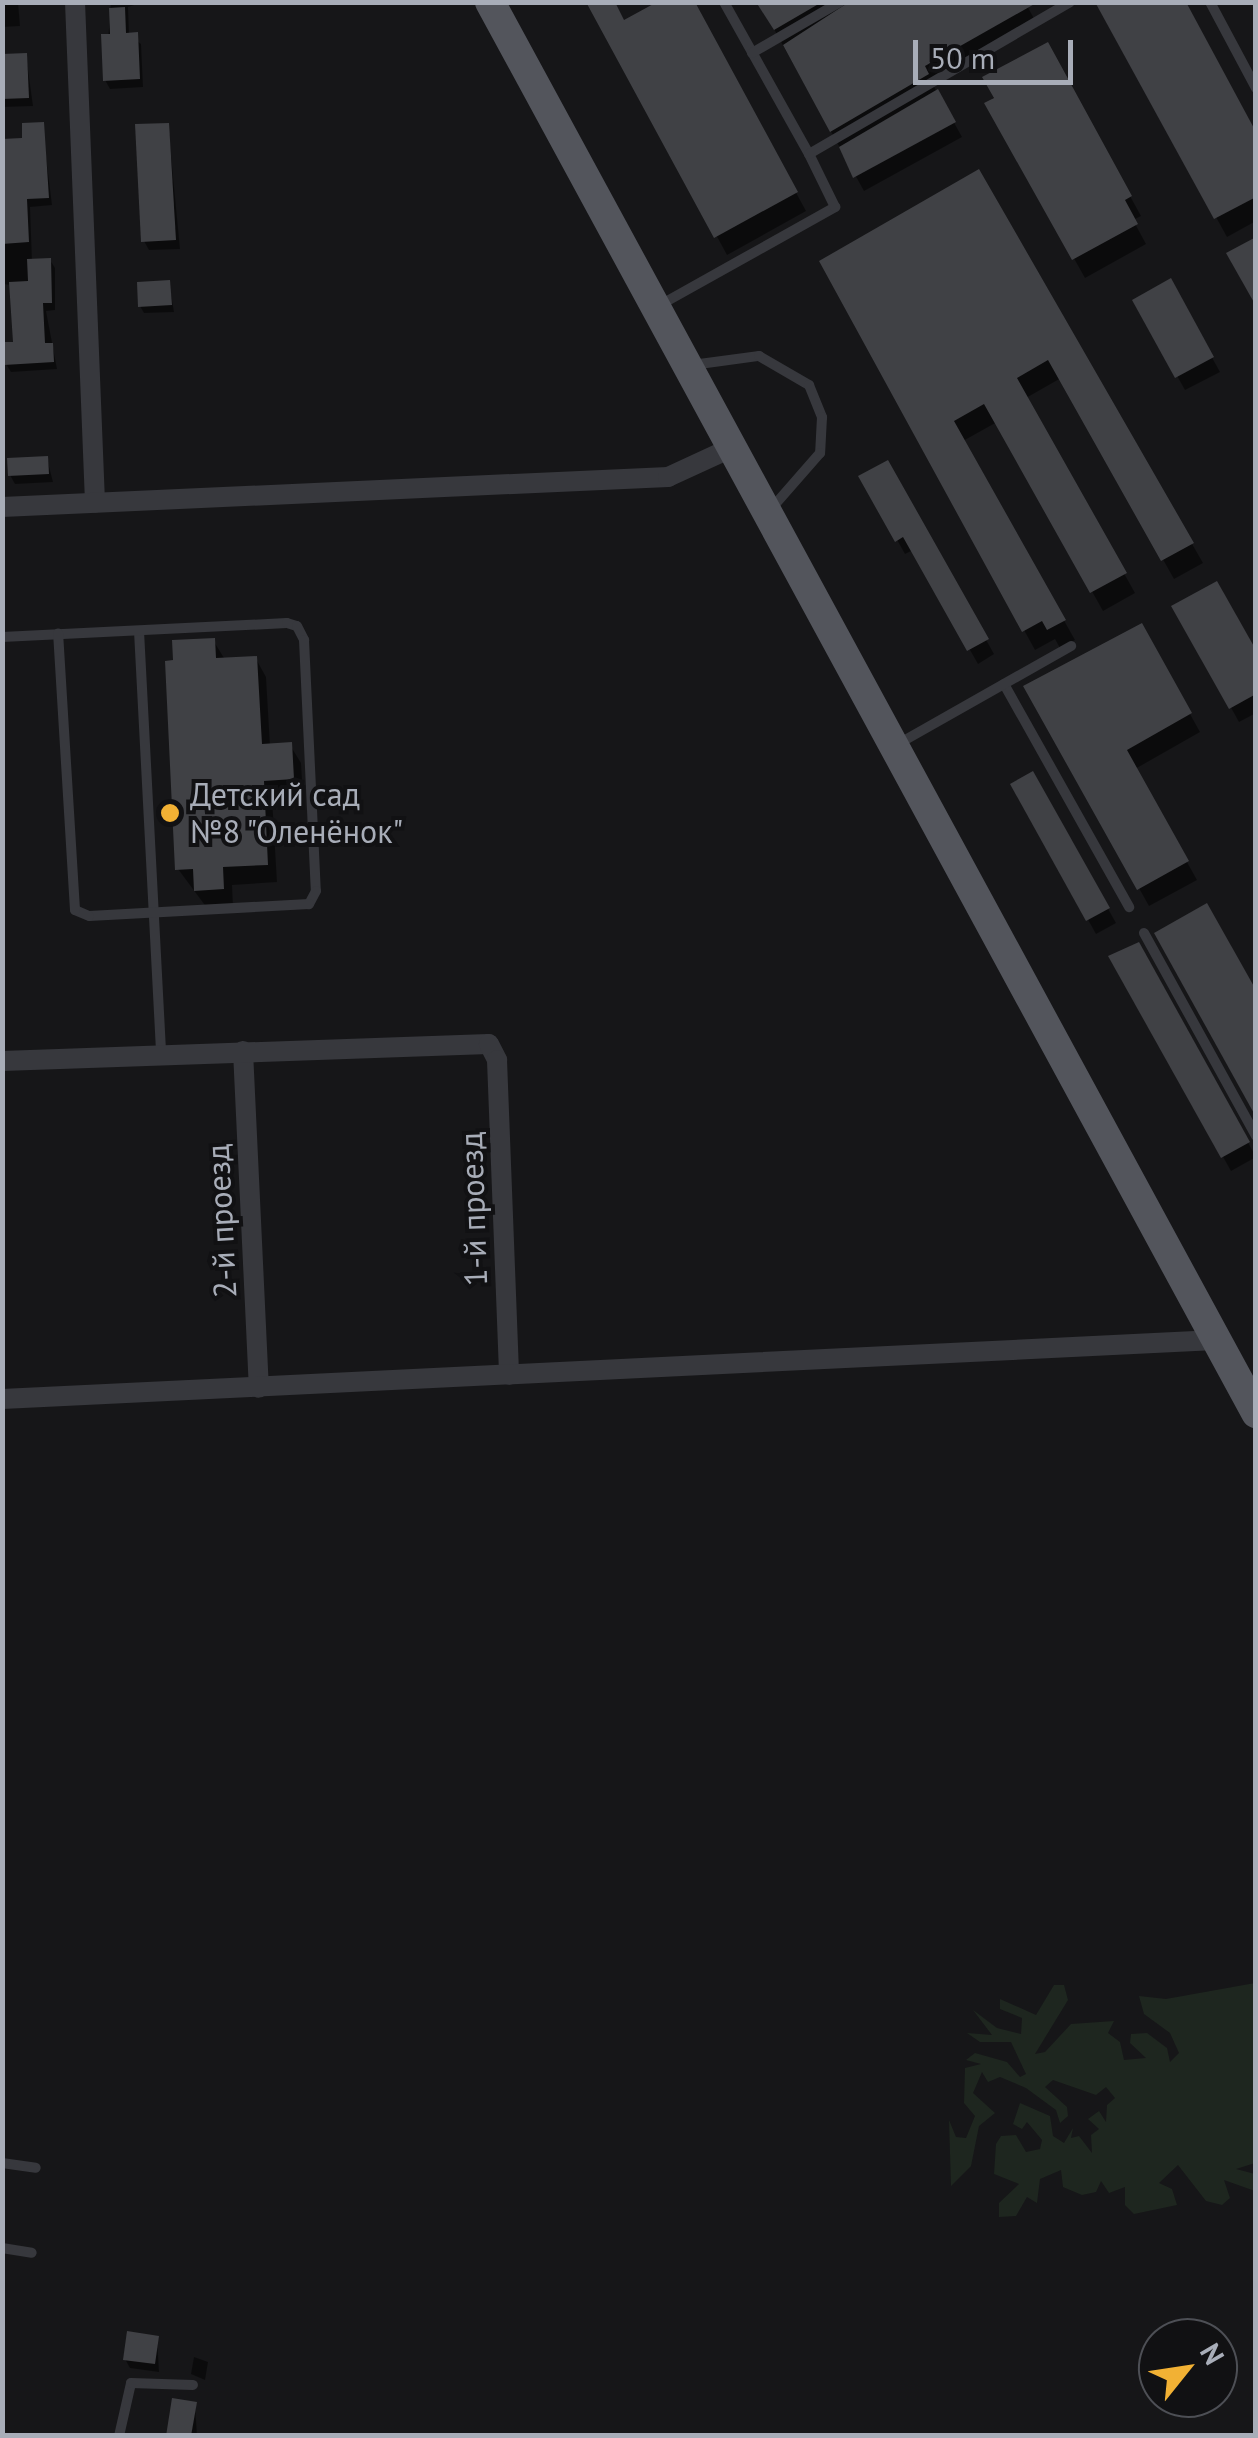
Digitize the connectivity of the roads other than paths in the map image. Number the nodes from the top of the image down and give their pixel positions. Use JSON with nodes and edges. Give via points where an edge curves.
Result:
{"nodes":[{"id":1,"x":75,"y":2,"type":"edge"},
{"id":2,"x":490,"y":2,"type":"edge"},
{"id":3,"x":724,"y":2,"type":"edge"},
{"id":4,"x":840,"y":2,"type":"edge"},
{"id":5,"x":1070,"y":2,"type":"edge"},
{"id":6,"x":1210,"y":2,"type":"edge"},
{"id":7,"x":752,"y":53,"type":"junction"},
{"id":8,"x":1256,"y":88,"type":"edge"},
{"id":9,"x":809,"y":154,"type":"junction"},
{"id":10,"x":655,"y":308,"type":"junction"},
{"id":11,"x":687,"y":367,"type":"junction"},
{"id":12,"x":732,"y":448,"type":"junction"},
{"id":13,"x":95,"y":502,"type":"junction"},
{"id":14,"x":2,"y":507,"type":"edge"},
{"id":15,"x":767,"y":514,"type":"junction"},
{"id":16,"x":139,"y":630,"type":"junction"},
{"id":17,"x":58,"y":634,"type":"junction"},
{"id":18,"x":2,"y":637,"type":"edge"},
{"id":19,"x":1071,"y":646,"type":"dead end"},
{"id":20,"x":1004,"y":684,"type":"junction"},
{"id":21,"x":894,"y":746,"type":"junction"},
{"id":22,"x":1129,"y":907,"type":"dead end"},
{"id":23,"x":153,"y":914,"type":"junction"},
{"id":24,"x":1144,"y":933,"type":"dead end"},
{"id":25,"x":243,"y":1051,"type":"junction"},
{"id":26,"x":160,"y":1054,"type":"junction"},
{"id":27,"x":2,"y":1061,"type":"edge"},
{"id":28,"x":1256,"y":1136,"type":"edge"},
{"id":29,"x":1216,"y":1340,"type":"junction"},
{"id":30,"x":509,"y":1375,"type":"junction"},
{"id":31,"x":259,"y":1388,"type":"junction"},
{"id":32,"x":2,"y":1399,"type":"edge"},
{"id":33,"x":1256,"y":1413,"type":"edge"},
{"id":34,"x":2,"y":2162,"type":"edge"},
{"id":35,"x":36,"y":2168,"type":"dead end"},
{"id":36,"x":2,"y":2248,"type":"edge"},
{"id":37,"x":32,"y":2253,"type":"dead end"},
{"id":38,"x":193,"y":2385,"type":"dead end"},
{"id":39,"x":119,"y":2436,"type":"edge"}],
"edges":[{"from":1,"to":13,"type":"street"},
{"from":2,"to":10,"type":"main road"},
{"from":3,"to":7,"type":"lane"},
{"from":4,"to":7,"type":"lane"},
{"from":5,"to":9,"type":"lane"},
{"from":6,"to":8,"type":"lane"},
{"from":7,"to":9,"type":"lane"},
{"from":9,"to":10,"type":"lane","via":[[834,206]]},
{"from":10,"to":11,"type":"main road"},
{"from":11,"to":12,"type":"main road"},
{"from":11,"to":15,"type":"lane","via":[[759,356],[808,385],[822,418],[820,453]]},
{"from":12,"to":13,"type":"street","via":[[668,477]]},
{"from":12,"to":15,"type":"main road"},
{"from":13,"to":14,"type":"street"},
{"from":15,"to":21,"type":"main road"},
{"from":16,"to":17,"type":"lane"},
{"from":16,"to":23,"type":"lane"},
{"from":16,"to":23,"type":"lane","via":[[287,623],[304,640],[314,898],[301,907]]},
{"from":17,"to":18,"type":"lane"},
{"from":17,"to":23,"type":"lane","via":[[71,900],[90,916]]},
{"from":19,"to":20,"type":"lane"},
{"from":20,"to":21,"type":"lane"},
{"from":20,"to":22,"type":"lane"},
{"from":21,"to":29,"type":"main road"},
{"from":23,"to":26,"type":"lane"},
{"from":24,"to":28,"type":"lane"},
{"from":25,"to":26,"type":"street"},
{"from":25,"to":30,"type":"street","name":"1-й проезд","via":[[489,1044],[497,1060]]},
{"from":25,"to":31,"type":"street","name":"2-й проезд"},
{"from":26,"to":27,"type":"street"},
{"from":29,"to":30,"type":"street"},
{"from":29,"to":33,"type":"main road"},
{"from":30,"to":31,"type":"street"},
{"from":31,"to":32,"type":"street"},
{"from":34,"to":35,"type":"lane"},
{"from":36,"to":37,"type":"lane"},
{"from":38,"to":39,"type":"lane","via":[[131,2383]]}]}
